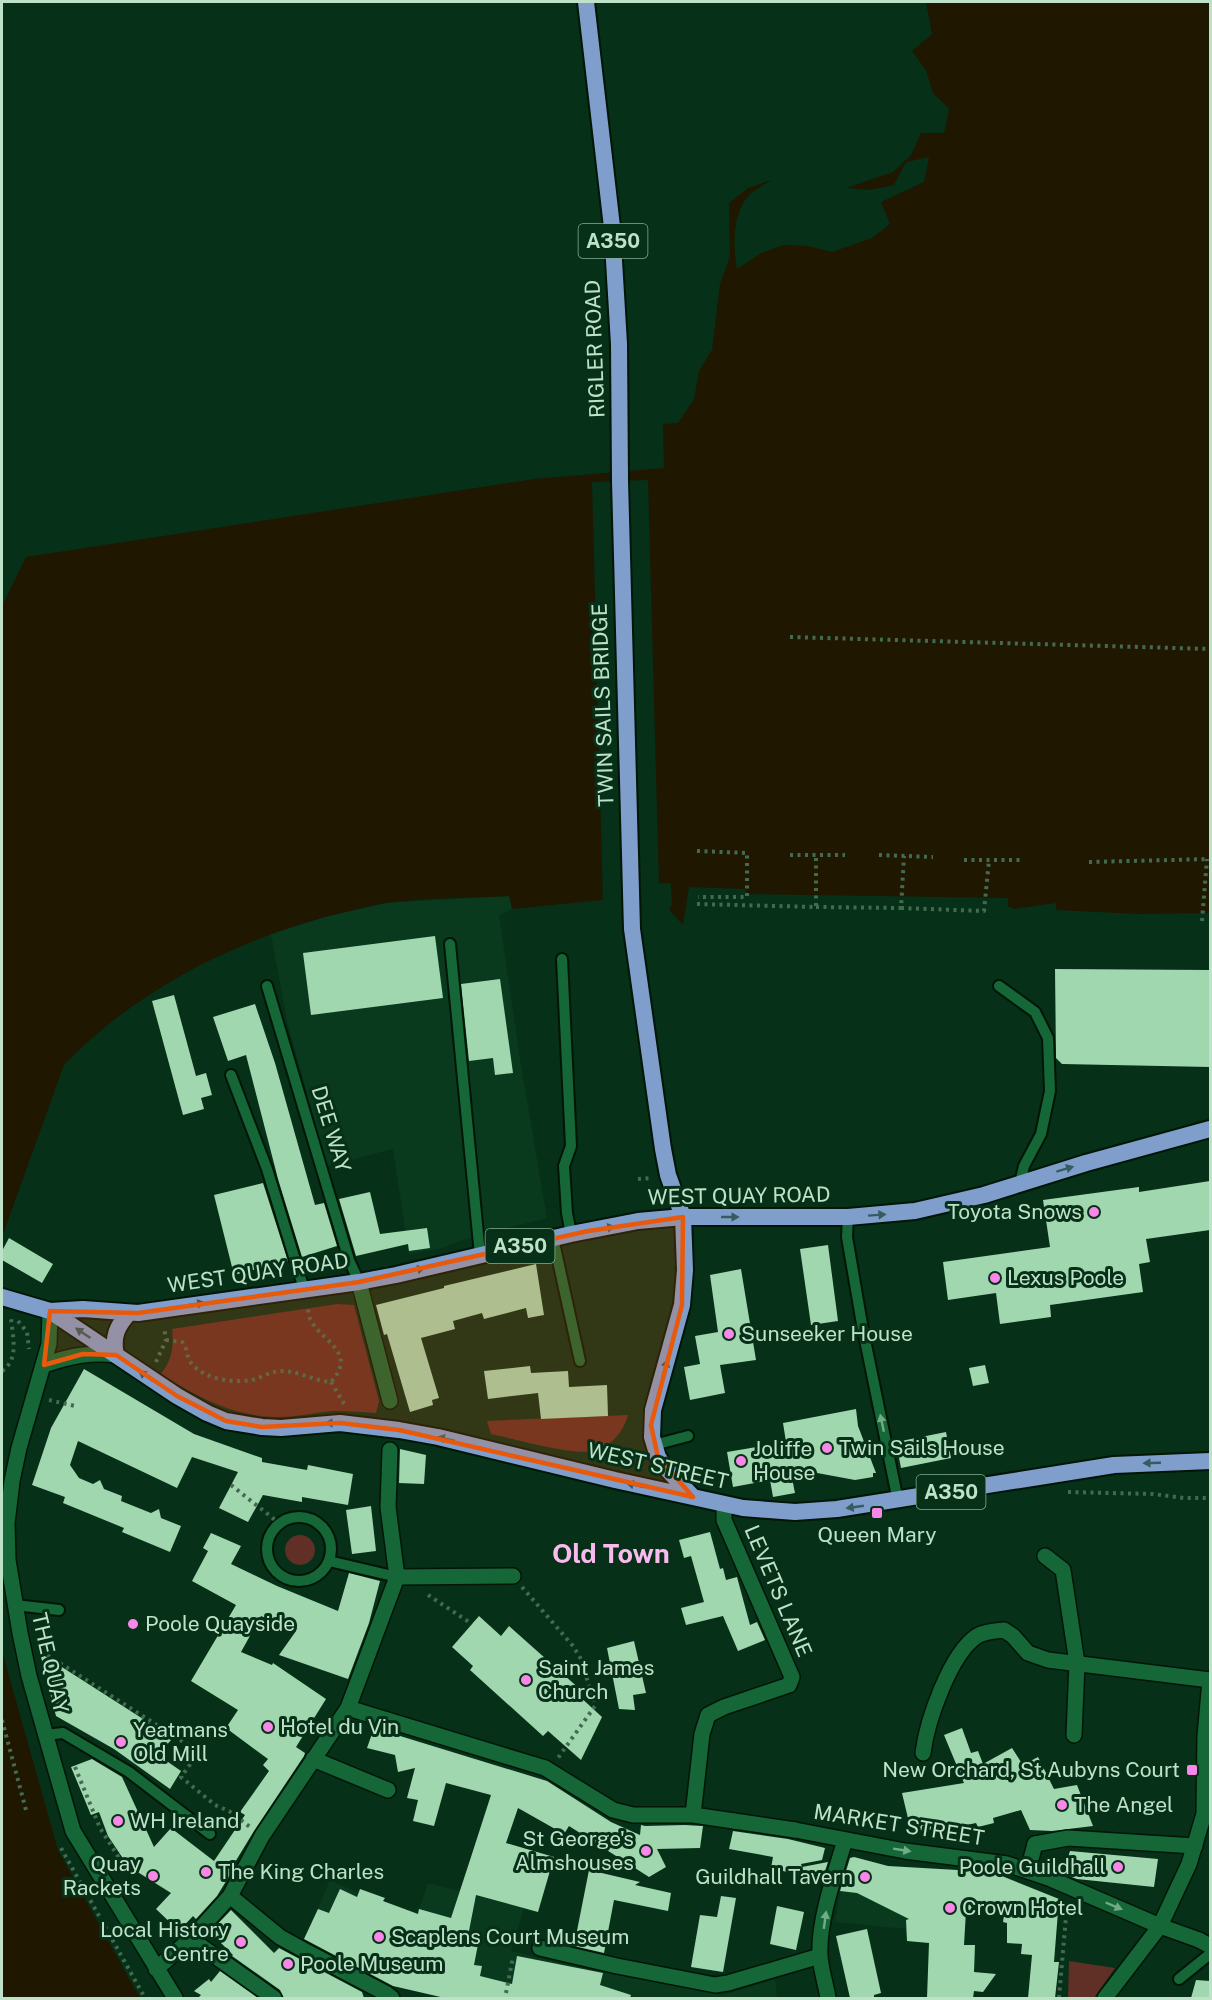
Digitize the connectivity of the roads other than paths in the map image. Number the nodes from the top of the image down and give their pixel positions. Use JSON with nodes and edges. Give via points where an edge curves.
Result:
{"nodes":[{"id":1,"x":586,"y":2,"type":"edge"},
{"id":2,"x":620,"y":481,"type":"joint"},
{"id":3,"x":450,"y":944,"type":"dead end"},
{"id":4,"x":562,"y":959,"type":"dead end"},
{"id":5,"x":267,"y":986,"type":"dead end"},
{"id":6,"x":999,"y":986,"type":"dead end"},
{"id":7,"x":231,"y":1075,"type":"dead end"},
{"id":8,"x":1210,"y":1129,"type":"edge"},
{"id":9,"x":1020,"y":1183,"type":"junction"},
{"id":10,"x":683,"y":1217,"type":"junction"},
{"id":11,"x":848,"y":1217,"type":"junction"},
{"id":12,"x":571,"y":1234,"type":"junction"},
{"id":13,"x":553,"y":1238,"type":"junction"},
{"id":14,"x":480,"y":1255,"type":"junction"},
{"id":15,"x":359,"y":1282,"type":"junction"},
{"id":16,"x":304,"y":1289,"type":"junction"},
{"id":17,"x":6,"y":1304,"type":"edge"},
{"id":18,"x":50,"y":1311,"type":"junction"},
{"id":19,"x":129,"y":1313,"type":"junction"},
{"id":20,"x":116,"y":1355,"type":"junction"},
{"id":21,"x":580,"y":1360,"type":"dead end"},
{"id":22,"x":44,"y":1365,"type":"junction"},
{"id":23,"x":390,"y":1401,"type":"dead end"},
{"id":24,"x":688,"y":1436,"type":"dead end"},
{"id":25,"x":654,"y":1445,"type":"junction"},
{"id":26,"x":390,"y":1450,"type":"dead end"},
{"id":27,"x":1210,"y":1461,"type":"edge"},
{"id":28,"x":693,"y":1497,"type":"junction"},
{"id":29,"x":898,"y":1501,"type":"junction"},
{"id":30,"x":724,"y":1504,"type":"junction"},
{"id":31,"x":1045,"y":1556,"type":"dead end"},
{"id":32,"x":329,"y":1561,"type":"junction"},
{"id":33,"x":513,"y":1576,"type":"road end"},
{"id":34,"x":397,"y":1577,"type":"junction"},
{"id":35,"x":15,"y":1605,"type":"junction"},
{"id":36,"x":59,"y":1610,"type":"dead end"},
{"id":37,"x":1077,"y":1664,"type":"junction"},
{"id":38,"x":1210,"y":1680,"type":"edge"},
{"id":39,"x":348,"y":1708,"type":"junction"},
{"id":40,"x":45,"y":1735,"type":"junction"},
{"id":41,"x":1074,"y":1735,"type":"dead end"},
{"id":42,"x":923,"y":1753,"type":"dead end"},
{"id":43,"x":313,"y":1759,"type":"junction"},
{"id":44,"x":388,"y":1790,"type":"dead end"},
{"id":45,"x":693,"y":1815,"type":"junction"},
{"id":46,"x":1207,"y":1815,"type":"edge"},
{"id":47,"x":210,"y":1834,"type":"dead end"},
{"id":48,"x":844,"y":1840,"type":"junction"},
{"id":49,"x":1195,"y":1846,"type":"junction"},
{"id":50,"x":1028,"y":1870,"type":"junction"},
{"id":51,"x":230,"y":1896,"type":"junction"},
{"id":52,"x":1160,"y":1926,"type":"junction"},
{"id":53,"x":191,"y":1939,"type":"junction"},
{"id":54,"x":1205,"y":1943,"type":"edge"},
{"id":55,"x":540,"y":1948,"type":"dead end"},
{"id":56,"x":1210,"y":1954,"type":"edge"},
{"id":57,"x":820,"y":1956,"type":"junction"},
{"id":58,"x":156,"y":1970,"type":"junction"},
{"id":59,"x":1179,"y":1979,"type":"dead end"},
{"id":60,"x":175,"y":1998,"type":"edge"},
{"id":61,"x":274,"y":1998,"type":"edge"},
{"id":62,"x":392,"y":1998,"type":"edge"},
{"id":63,"x":828,"y":1998,"type":"edge"},
{"id":64,"x":1105,"y":1998,"type":"edge"}],
"edges":[{"from":1,"to":2,"type":"highway","name":"RIGLER ROAD","number":"A350","via":[[612,227],[619,344]]},
{"from":2,"to":10,"type":"highway","name":"TWIN SAILS BRIDGE","number":"A350","via":[[632,929],[663,1149]]},
{"from":3,"to":14,"type":"lane"},
{"from":4,"to":12,"type":"lane","via":[[571,1146],[564,1166]]},
{"from":5,"to":15,"type":"lane","name":"DEE WAY","via":[[349,1260]]},
{"from":6,"to":9,"type":"lane","via":[[1035,1012],[1048,1038],[1050,1091],[1041,1134],[1024,1166]]},
{"from":7,"to":16,"type":"lane","via":[[267,1169]]},
{"from":9,"to":8,"type":"highway","name":"WEST QUAY ROAD","number":"A350","one_way":true},
{"from":11,"to":9,"type":"highway","name":"WEST QUAY ROAD","number":"A350","one_way":true,"via":[[931,1208]]},
{"from":10,"to":11,"type":"highway","name":"WEST QUAY ROAD","number":"A350","one_way":true},
{"from":12,"to":10,"type":"highway","name":"WEST QUAY ROAD","number":"A350","one_way":true},
{"from":25,"to":10,"type":"highway","number":"A350","one_way":true,"via":[[653,1410],[682,1305]]},
{"from":29,"to":11,"type":"lane","one_way":true,"via":[[863,1330],[847,1237]]},
{"from":12,"to":13,"type":"highway","name":"WEST QUAY ROAD","number":"A350"},
{"from":13,"to":14,"type":"highway","name":"WEST QUAY ROAD","number":"A350"},
{"from":13,"to":21,"type":"lane"},
{"from":15,"to":14,"type":"highway","name":"WEST QUAY ROAD","number":"A350","one_way":true},
{"from":15,"to":16,"type":"highway","name":"WEST QUAY ROAD","number":"A350"},
{"from":15,"to":23,"type":"street"},
{"from":19,"to":16,"type":"highway","name":"WEST QUAY ROAD","number":"A350","one_way":true},
{"from":17,"to":18,"type":"highway","number":"A350"},
{"from":18,"to":19,"type":"highway","name":"WEST QUAY ROAD","number":"A350"},
{"from":20,"to":18,"type":"highway","name":"WEST STREET","number":"A350","one_way":true},
{"from":18,"to":22,"type":"street","name":"THE QUAY"},
{"from":19,"to":20,"type":"highway","via":[[115,1334]]},
{"from":20,"to":22,"type":"street","via":[[83,1354]]},
{"from":28,"to":20,"type":"highway","name":"WEST STREET","number":"A350","one_way":true,"via":[[399,1430],[340,1422],[281,1428],[246,1426],[207,1413]]},
{"from":22,"to":35,"type":"street","name":"THE QUAY","via":[[12,1481],[7,1524]]},
{"from":24,"to":25,"type":"lane"},
{"from":25,"to":28,"type":"highway","number":"A350","via":[[670,1475]]},
{"from":26,"to":34,"type":"street","via":[[388,1507]]},
{"from":27,"to":29,"type":"highway","name":"WEST STREET","number":"A350","one_way":true,"via":[[1114,1465]]},
{"from":28,"to":30,"type":"highway","name":"WEST STREET","number":"A350"},
{"from":29,"to":30,"type":"highway","name":"WEST STREET","number":"A350","one_way":true,"via":[[795,1512]]},
{"from":30,"to":45,"type":"street","name":"LEVETS LANE","via":[[724,1520],[792,1677],[789,1685],[708,1715],[702,1734]]},
{"from":31,"to":37,"type":"street","via":[[1063,1570]]},
{"from":32,"to":32,"type":"lane","via":[[315,1577],[305,1581],[283,1578],[269,1561],[267,1540],[279,1523],[288,1518],[309,1518],[326,1530],[332,1550]]},
{"from":32,"to":34,"type":"lane"},
{"from":33,"to":34,"type":"street"},
{"from":34,"to":39,"type":"street"},
{"from":35,"to":36,"type":"lane"},
{"from":35,"to":40,"type":"street","name":"THE QUAY"},
{"from":37,"to":38,"type":"street"},
{"from":37,"to":41,"type":"street"},
{"from":37,"to":42,"type":"street","via":[[1028,1653],[1004,1630],[977,1636],[957,1660],[935,1704]]},
{"from":38,"to":46,"type":"street","via":[[1205,1736]]},
{"from":39,"to":43,"type":"street"},
{"from":39,"to":45,"type":"street","name":"MARKET STREET","via":[[548,1770],[613,1810],[633,1815]]},
{"from":40,"to":47,"type":"lane","via":[[63,1733],[129,1772]]},
{"from":40,"to":58,"type":"street","name":"THE QUAY","via":[[73,1831]]},
{"from":43,"to":44,"type":"street"},
{"from":43,"to":51,"type":"street","via":[[262,1836]]},
{"from":45,"to":48,"type":"street","name":"MARKET STREET"},
{"from":46,"to":49,"type":"street"},
{"from":48,"to":50,"type":"street","name":"MARKET STREET","one_way":true,"via":[[999,1862]]},
{"from":57,"to":48,"type":"street","one_way":true,"via":[[826,1910]]},
{"from":49,"to":50,"type":"street","via":[[1068,1838],[1035,1844]]},
{"from":49,"to":52,"type":"street"},
{"from":50,"to":52,"type":"street","name":"MARKET STREET","one_way":true},
{"from":51,"to":53,"type":"street"},
{"from":51,"to":62,"type":"street","via":[[280,1937]]},
{"from":52,"to":54,"type":"street","name":"MARKET STREET"},
{"from":52,"to":64,"type":"street"},
{"from":53,"to":58,"type":"street"},
{"from":53,"to":61,"type":"street"},
{"from":55,"to":57,"type":"street","via":[[715,1984]]},
{"from":56,"to":59,"type":"lane"},
{"from":57,"to":63,"type":"street"},
{"from":58,"to":60,"type":"street","name":"THE QUAY"}]}
